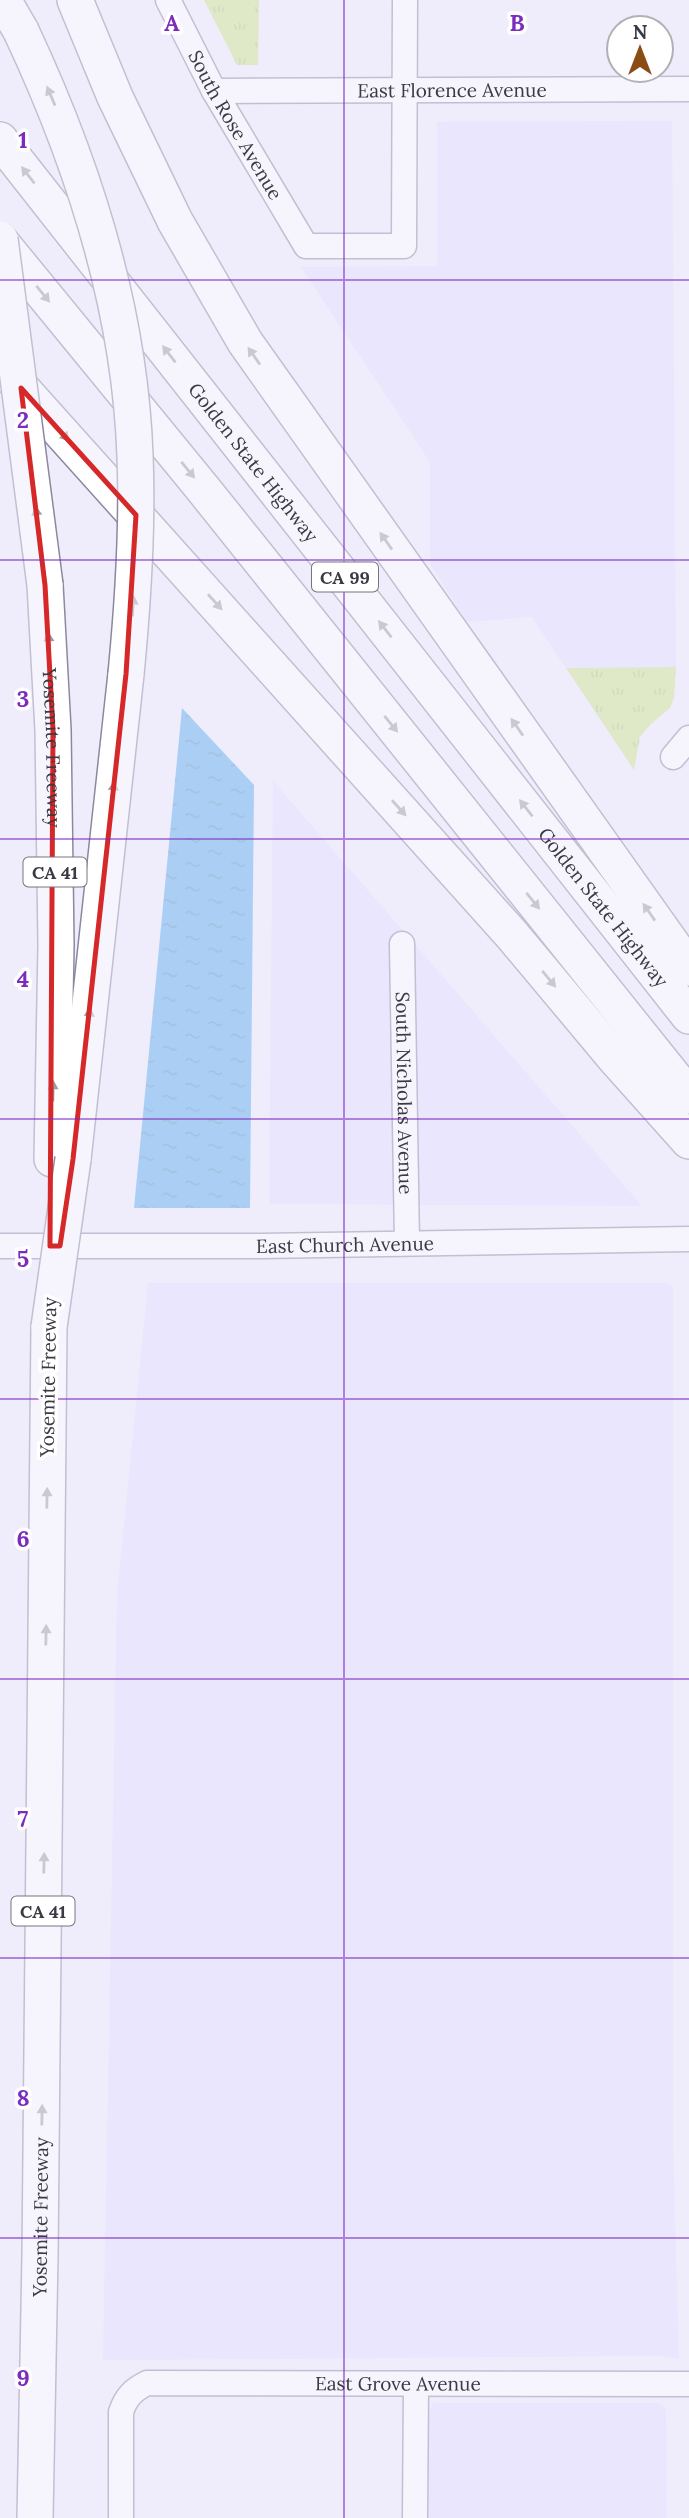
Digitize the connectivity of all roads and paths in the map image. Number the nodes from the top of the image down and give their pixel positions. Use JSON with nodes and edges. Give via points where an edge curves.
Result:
{"nodes":[{"id":1,"x":3,"y":0,"type":"edge"},
{"id":2,"x":75,"y":0,"type":"edge"},
{"id":3,"x":168,"y":0,"type":"edge"},
{"id":4,"x":405,"y":0,"type":"edge"},
{"id":5,"x":689,"y":89,"type":"edge"},
{"id":6,"x":405,"y":90,"type":"junction"},
{"id":7,"x":214,"y":91,"type":"junction"},
{"id":8,"x":0,"y":140,"type":"edge"},
{"id":9,"x":0,"y":240,"type":"edge"},
{"id":10,"x":0,"y":364,"type":"edge"},
{"id":11,"x":402,"y":944,"type":"dead end"},
{"id":12,"x":689,"y":968,"type":"edge"},
{"id":13,"x":689,"y":1016,"type":"edge"},
{"id":14,"x":689,"y":1096,"type":"edge"},
{"id":15,"x":689,"y":1141,"type":"edge"},
{"id":16,"x":62,"y":1159,"type":"junction"},
{"id":17,"x":689,"y":1239,"type":"edge"},
{"id":18,"x":407,"y":1243,"type":"junction"},
{"id":19,"x":0,"y":1246,"type":"edge"},
{"id":20,"x":40,"y":2256,"type":"junction"},
{"id":21,"x":416,"y":2385,"type":"junction"},
{"id":22,"x":689,"y":2385,"type":"edge"},
{"id":23,"x":35,"y":2518,"type":"edge"},
{"id":24,"x":53,"y":2518,"type":"edge"},
{"id":25,"x":121,"y":2518,"type":"edge"},
{"id":26,"x":415,"y":2518,"type":"edge"}],
"edges":[{"from":16,"to":1,"type":"highway","one_way":true,"bridge":true,"via":[[126,674],[136,540],[135,454],[114,303],[88,201],[65,132]]},
{"from":12,"to":2,"type":"highway","one_way":true,"via":[[245,342],[169,208]]},
{"from":3,"to":7,"type":"street","name":"South Rose Avenue"},
{"from":4,"to":6,"type":"street"},
{"from":5,"to":6,"type":"street","name":"East Florence Avenue"},
{"from":6,"to":7,"type":"street","name":"East Florence Avenue"},
{"from":6,"to":7,"type":"street","name":"South Rose Avenue","via":[[404,246],[306,246]]},
{"from":13,"to":8,"type":"highway","name":"Golden State Highway","number":"CA 99","one_way":true},
{"from":9,"to":14,"type":"highway","number":"CA 99","one_way":true},
{"from":16,"to":9,"type":"highway","name":"Yosemite Freeway","number":"CA 41","one_way":true,"bridge":true,"via":[[53,730],[45,585]]},
{"from":10,"to":15,"type":"highway","one_way":true,"via":[[439,853]]},
{"from":11,"to":18,"type":"street","name":"South Nicholas Avenue"},
{"from":20,"to":16,"type":"highway","name":"Yosemite Freeway","number":"CA 41","one_way":true,"bridge":true,"via":[[49,1327]]},
{"from":17,"to":18,"type":"street","name":"East Church Avenue"},
{"from":18,"to":19,"type":"street","name":"East Church Avenue"},
{"from":20,"to":23,"type":"highway","name":"Yosemite Freeway","number":"CA 41"},
{"from":20,"to":24,"type":"highway"},
{"from":21,"to":22,"type":"street","name":"East Grove Avenue"},
{"from":21,"to":25,"type":"street","name":"East Grove Avenue","via":[[148,2383],[134,2389],[121,2412]]},
{"from":21,"to":26,"type":"street"}]}
